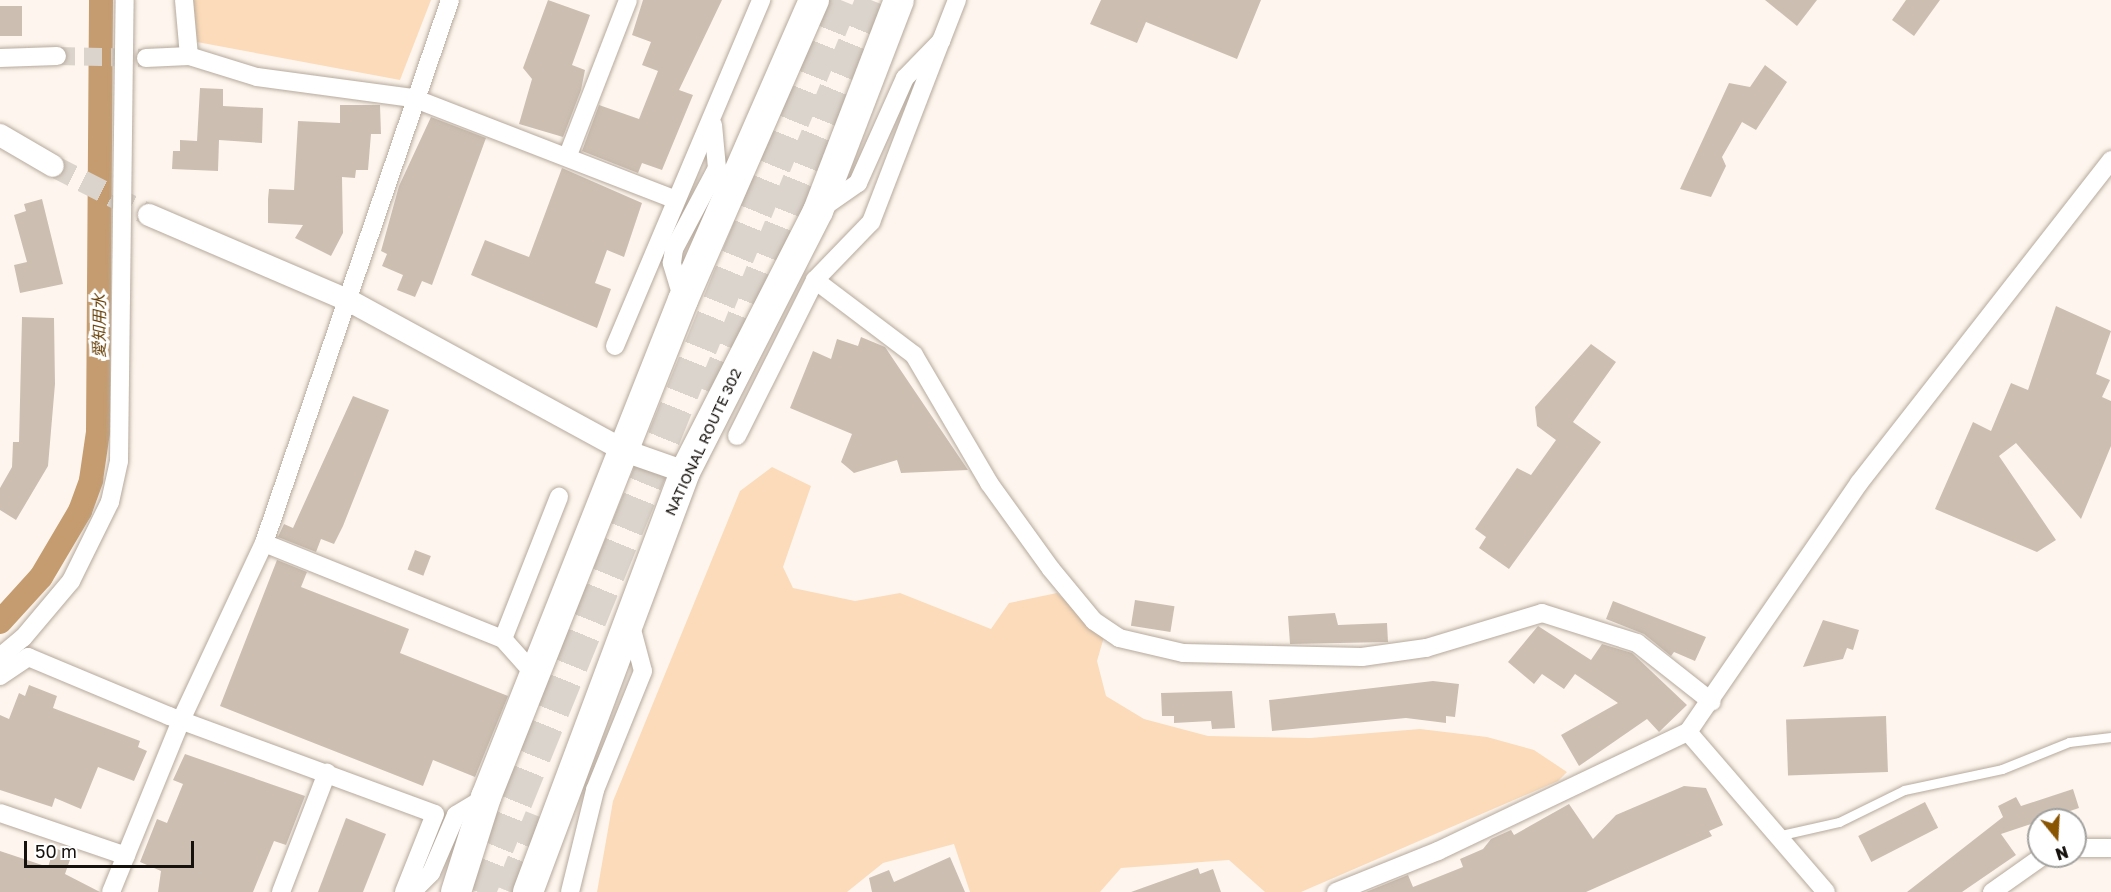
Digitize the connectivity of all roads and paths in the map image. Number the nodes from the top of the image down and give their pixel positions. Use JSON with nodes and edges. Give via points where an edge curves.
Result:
{"nodes":[{"id":1,"x":126,"y":0,"type":"edge"},
{"id":2,"x":184,"y":0,"type":"edge"},
{"id":3,"x":450,"y":0,"type":"edge"},
{"id":4,"x":628,"y":0,"type":"edge"},
{"id":5,"x":760,"y":0,"type":"edge"},
{"id":6,"x":814,"y":0,"type":"edge"},
{"id":7,"x":899,"y":0,"type":"edge"},
{"id":8,"x":957,"y":0,"type":"edge"},
{"id":9,"x":941,"y":41,"type":"junction"},
{"id":10,"x":57,"y":56,"type":"tunnel mouth"},
{"id":11,"x":189,"y":56,"type":"junction"},
{"id":12,"x":0,"y":58,"type":"edge"},
{"id":13,"x":146,"y":58,"type":"tunnel mouth"},
{"id":14,"x":413,"y":98,"type":"junction"},
{"id":15,"x":914,"y":108,"type":"junction"},
{"id":16,"x":883,"y":123,"type":"junction"},
{"id":17,"x":713,"y":124,"type":"junction"},
{"id":18,"x":0,"y":135,"type":"edge"},
{"id":19,"x":568,"y":155,"type":"junction"},
{"id":20,"x":2111,"y":160,"type":"edge"},
{"id":21,"x":53,"y":166,"type":"tunnel mouth"},
{"id":22,"x":676,"y":200,"type":"junction"},
{"id":23,"x":818,"y":211,"type":"junction"},
{"id":24,"x":149,"y":214,"type":"tunnel mouth"},
{"id":25,"x":815,"y":280,"type":"junction"},
{"id":26,"x":683,"y":300,"type":"junction"},
{"id":27,"x":350,"y":301,"type":"junction"},
{"id":28,"x":615,"y":346,"type":"dead end"},
{"id":29,"x":737,"y":436,"type":"dead end"},
{"id":30,"x":625,"y":451,"type":"junction"},
{"id":31,"x":685,"y":472,"type":"junction"},
{"id":32,"x":559,"y":497,"type":"dead end"},
{"id":33,"x":264,"y":543,"type":"junction"},
{"id":34,"x":628,"y":614,"type":"junction"},
{"id":35,"x":503,"y":639,"type":"junction"},
{"id":36,"x":0,"y":657,"type":"edge"},
{"id":37,"x":0,"y":676,"type":"edge"},
{"id":38,"x":536,"y":676,"type":"junction"},
{"id":39,"x":1712,"y":702,"type":"junction"},
{"id":40,"x":182,"y":718,"type":"junction"},
{"id":41,"x":1688,"y":732,"type":"junction"},
{"id":42,"x":2111,"y":737,"type":"edge"},
{"id":43,"x":327,"y":773,"type":"junction"},
{"id":44,"x":486,"y":797,"type":"junction"},
{"id":45,"x":0,"y":813,"type":"edge"},
{"id":46,"x":1774,"y":836,"type":"junction"},
{"id":47,"x":2087,"y":848,"type":"edge"},
{"id":48,"x":2111,"y":848,"type":"edge"},
{"id":49,"x":126,"y":856,"type":"junction"},
{"id":50,"x":2027,"y":867,"type":"edge"},
{"id":51,"x":111,"y":892,"type":"edge"},
{"id":52,"x":281,"y":892,"type":"edge"},
{"id":53,"x":404,"y":892,"type":"edge"},
{"id":54,"x":412,"y":892,"type":"edge"},
{"id":55,"x":456,"y":892,"type":"edge"},
{"id":56,"x":528,"y":892,"type":"edge"},
{"id":57,"x":570,"y":892,"type":"edge"},
{"id":58,"x":1336,"y":892,"type":"edge"},
{"id":59,"x":1826,"y":892,"type":"edge"},
{"id":60,"x":1992,"y":892,"type":"edge"}],
"edges":[{"from":1,"to":36,"type":"street","via":[[119,461],[110,502],[71,581],[23,638]]},
{"from":2,"to":11,"type":"street"},
{"from":3,"to":14,"type":"street"},
{"from":4,"to":19,"type":"street"},
{"from":5,"to":17,"type":"street"},
{"from":6,"to":26,"type":"highway"},
{"from":7,"to":23,"type":"highway","name":"NATIONAL ROUTE 302"},
{"from":8,"to":9,"type":"street"},
{"from":9,"to":15,"type":"street"},
{"from":9,"to":16,"type":"street","via":[[905,78]]},
{"from":10,"to":12,"type":"street"},
{"from":11,"to":13,"type":"street"},
{"from":11,"to":14,"type":"street","via":[[257,77]]},
{"from":14,"to":19,"type":"street"},
{"from":14,"to":27,"type":"street"},
{"from":15,"to":16,"type":"street","via":[[900,109]]},
{"from":15,"to":25,"type":"street","via":[[871,222]]},
{"from":16,"to":23,"type":"street","via":[[858,183]]},
{"from":17,"to":22,"type":"street"},
{"from":17,"to":26,"type":"street","via":[[717,168],[674,249],[672,263]]},
{"from":18,"to":21,"type":"street"},
{"from":19,"to":22,"type":"street"},
{"from":20,"to":39,"type":"street","via":[[1859,483]]},
{"from":22,"to":28,"type":"street"},
{"from":23,"to":31,"type":"highway","name":"NATIONAL ROUTE 302"},
{"from":24,"to":27,"type":"street"},
{"from":25,"to":29,"type":"street"},
{"from":25,"to":39,"type":"street","via":[[914,355],[989,483],[1051,569],[1094,621],[1119,638],[1183,653],[1362,657],[1426,648],[1542,612],[1637,643]]},
{"from":26,"to":30,"type":"highway"},
{"from":27,"to":30,"type":"street"},
{"from":27,"to":33,"type":"street"},
{"from":30,"to":31,"type":"street"},
{"from":30,"to":38,"type":"highway"},
{"from":31,"to":34,"type":"highway","name":"NATIONAL ROUTE 302"},
{"from":32,"to":35,"type":"street"},
{"from":33,"to":35,"type":"street"},
{"from":33,"to":40,"type":"street"},
{"from":34,"to":56,"type":"highway","name":"NATIONAL ROUTE 302"},
{"from":34,"to":57,"type":"street","via":[[643,671],[596,790]]},
{"from":35,"to":38,"type":"street"},
{"from":37,"to":40,"type":"street","via":[[28,657]]},
{"from":38,"to":44,"type":"highway"},
{"from":39,"to":41,"type":"street"},
{"from":40,"to":43,"type":"street"},
{"from":40,"to":49,"type":"street"},
{"from":41,"to":46,"type":"street"},
{"from":41,"to":58,"type":"street","via":[[1438,851]]},
{"from":42,"to":46,"type":"lane","via":[[2069,742],[2002,769],[1904,790],[1839,822]]},
{"from":43,"to":52,"type":"street"},
{"from":43,"to":53,"type":"street","via":[[435,814]]},
{"from":44,"to":54,"type":"street","via":[[456,815],[431,873]]},
{"from":44,"to":55,"type":"highway"},
{"from":45,"to":49,"type":"street"},
{"from":46,"to":59,"type":"street"},
{"from":47,"to":48,"type":"street"},
{"from":49,"to":51,"type":"street"},
{"from":50,"to":60,"type":"street"}]}
